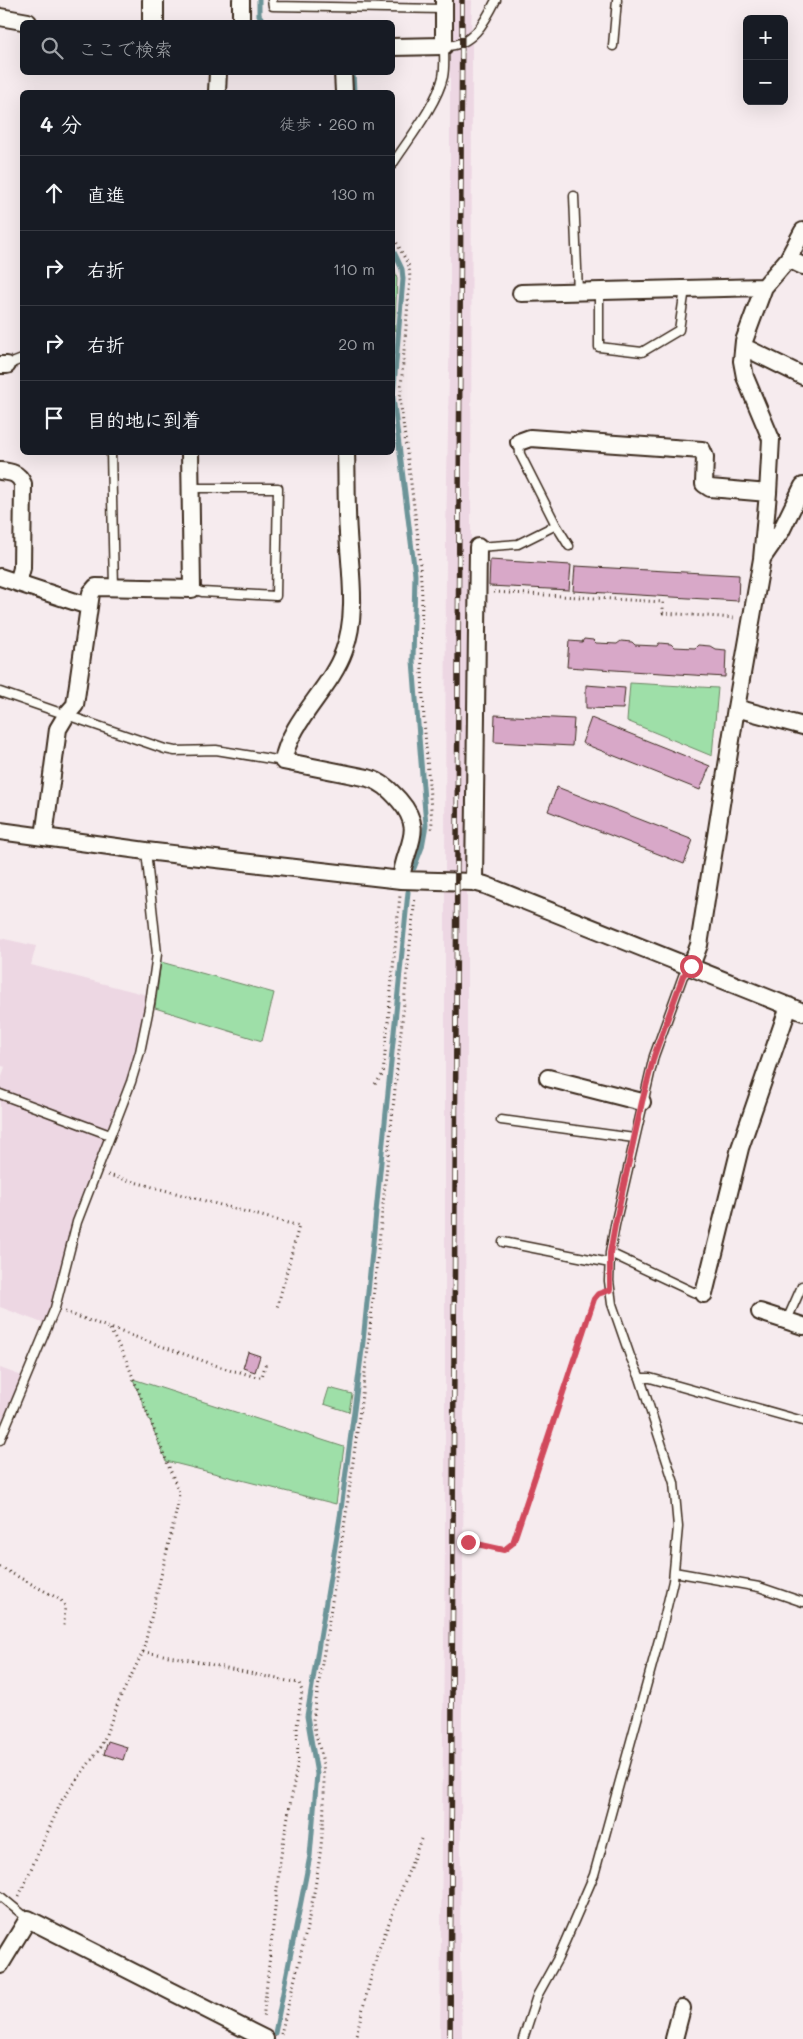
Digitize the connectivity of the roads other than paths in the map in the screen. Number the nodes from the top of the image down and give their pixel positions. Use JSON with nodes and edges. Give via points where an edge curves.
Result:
{"nodes":[{"id":1,"x":154,"y":0,"type":"edge"},
{"id":2,"x":241,"y":0,"type":"edge"},
{"id":3,"x":272,"y":0,"type":"edge"},
{"id":4,"x":496,"y":0,"type":"edge"},
{"id":5,"x":617,"y":0,"type":"edge"},
{"id":6,"x":444,"y":4,"type":"edge"},
{"id":7,"x":0,"y":17,"type":"edge"},
{"id":8,"x":153,"y":20,"type":"edge"},
{"id":9,"x":241,"y":20,"type":"edge"},
{"id":10,"x":20,"y":21,"type":"edge"},
{"id":11,"x":444,"y":46,"type":"junction"},
{"id":12,"x":613,"y":46,"type":"dead end"},
{"id":13,"x":395,"y":47,"type":"edge"},
{"id":14,"x":218,"y":75,"type":"edge"},
{"id":15,"x":344,"y":75,"type":"edge"},
{"id":16,"x":217,"y":90,"type":"edge"},
{"id":17,"x":344,"y":90,"type":"edge"},
{"id":18,"x":395,"y":160,"type":"edge"},
{"id":19,"x":574,"y":196,"type":"dead end"},
{"id":20,"x":803,"y":231,"type":"edge"},
{"id":21,"x":796,"y":263,"type":"edge"},
{"id":22,"x":764,"y":287,"type":"junction"},
{"id":23,"x":684,"y":289,"type":"junction"},
{"id":24,"x":599,"y":291,"type":"junction"},
{"id":25,"x":578,"y":292,"type":"junction"},
{"id":26,"x":521,"y":293,"type":"dead end"},
{"id":27,"x":744,"y":347,"type":"junction"},
{"id":28,"x":803,"y":376,"type":"edge"},
{"id":29,"x":519,"y":442,"type":"joint"},
{"id":30,"x":111,"y":455,"type":"edge"},
{"id":31,"x":190,"y":455,"type":"edge"},
{"id":32,"x":346,"y":455,"type":"edge"},
{"id":33,"x":0,"y":472,"type":"edge"},
{"id":34,"x":803,"y":486,"type":"edge"},
{"id":35,"x":191,"y":488,"type":"junction"},
{"id":36,"x":768,"y":493,"type":"junction"},
{"id":37,"x":556,"y":525,"type":"junction"},
{"id":38,"x":569,"y":546,"type":"dead end"},
{"id":39,"x":478,"y":547,"type":"joint"},
{"id":40,"x":762,"y":559,"type":"junction"},
{"id":41,"x":0,"y":577,"type":"edge"},
{"id":42,"x":18,"y":583,"type":"junction"},
{"id":43,"x":114,"y":587,"type":"junction"},
{"id":44,"x":192,"y":589,"type":"junction"},
{"id":45,"x":88,"y":606,"type":"junction"},
{"id":46,"x":0,"y":692,"type":"edge"},
{"id":47,"x":736,"y":708,"type":"junction"},
{"id":48,"x":67,"y":714,"type":"junction"},
{"id":49,"x":803,"y":726,"type":"edge"},
{"id":50,"x":283,"y":761,"type":"junction"},
{"id":51,"x":0,"y":831,"type":"edge"},
{"id":52,"x":44,"y":837,"type":"junction"},
{"id":53,"x":146,"y":851,"type":"junction"},
{"id":54,"x":409,"y":880,"type":"junction"},
{"id":55,"x":474,"y":882,"type":"junction"},
{"id":56,"x":691,"y":966,"type":"junction"},
{"id":57,"x":796,"y":1009,"type":"edge"},
{"id":58,"x":548,"y":1078,"type":"dead end"},
{"id":59,"x":0,"y":1094,"type":"edge"},
{"id":60,"x":642,"y":1102,"type":"junction"},
{"id":61,"x":501,"y":1120,"type":"dead end"},
{"id":62,"x":110,"y":1134,"type":"junction"},
{"id":63,"x":634,"y":1138,"type":"junction"},
{"id":64,"x":503,"y":1242,"type":"dead end"},
{"id":65,"x":610,"y":1253,"type":"junction"},
{"id":66,"x":610,"y":1263,"type":"junction"},
{"id":67,"x":802,"y":1286,"type":"dead end"},
{"id":68,"x":704,"y":1294,"type":"joint"},
{"id":69,"x":760,"y":1312,"type":"dead end"},
{"id":70,"x":787,"y":1320,"type":"junction"},
{"id":71,"x":803,"y":1326,"type":"edge"},
{"id":72,"x":640,"y":1378,"type":"junction"},
{"id":73,"x":803,"y":1421,"type":"edge"},
{"id":74,"x":0,"y":1440,"type":"edge"},
{"id":75,"x":674,"y":1572,"type":"junction"},
{"id":76,"x":803,"y":1602,"type":"edge"},
{"id":77,"x":0,"y":1896,"type":"edge"},
{"id":78,"x":28,"y":1919,"type":"junction"},
{"id":79,"x":0,"y":1965,"type":"edge"},
{"id":80,"x":682,"y":2008,"type":"dead end"},
{"id":81,"x":263,"y":2038,"type":"edge"},
{"id":82,"x":523,"y":2039,"type":"edge"},
{"id":83,"x":674,"y":2039,"type":"edge"}],
"edges":[{"from":1,"to":8,"type":"street"},
{"from":2,"to":9,"type":"street"},
{"from":3,"to":6,"type":"lane","via":[[273,6]]},
{"from":4,"to":11,"type":"lane","via":[[473,37]]},
{"from":5,"to":12,"type":"lane"},
{"from":6,"to":11,"type":"street"},
{"from":7,"to":10,"type":"street"},
{"from":11,"to":13,"type":"street"},
{"from":11,"to":18,"type":"lane","via":[[440,86]]},
{"from":14,"to":16,"type":"street"},
{"from":15,"to":17,"type":"street"},
{"from":19,"to":25,"type":"lane"},
{"from":20,"to":21,"type":"street"},
{"from":21,"to":22,"type":"street"},
{"from":22,"to":23,"type":"street"},
{"from":22,"to":27,"type":"street"},
{"from":23,"to":24,"type":"street"},
{"from":23,"to":24,"type":"lane","via":[[679,330],[642,352],[599,347]]},
{"from":24,"to":25,"type":"street"},
{"from":25,"to":26,"type":"street"},
{"from":27,"to":28,"type":"street"},
{"from":27,"to":36,"type":"street","via":[[745,377],[771,439]]},
{"from":29,"to":36,"type":"street","via":[[530,438],[702,450],[705,457],[704,484],[710,488]]},
{"from":29,"to":37,"type":"lane","via":[[520,454]]},
{"from":30,"to":43,"type":"lane"},
{"from":31,"to":35,"type":"street"},
{"from":32,"to":50,"type":"street","via":[[350,630],[333,674],[295,730]]},
{"from":33,"to":42,"type":"street","via":[[18,475],[23,484],[22,568]]},
{"from":34,"to":40,"type":"street","via":[[781,531]]},
{"from":35,"to":44,"type":"street"},
{"from":35,"to":44,"type":"lane","via":[[278,488],[276,596]]},
{"from":36,"to":40,"type":"street"},
{"from":37,"to":38,"type":"lane"},
{"from":37,"to":39,"type":"lane","via":[[518,544]]},
{"from":39,"to":55,"type":"street"},
{"from":40,"to":47,"type":"street"},
{"from":41,"to":42,"type":"street"},
{"from":42,"to":45,"type":"street"},
{"from":43,"to":44,"type":"street"},
{"from":43,"to":45,"type":"street","via":[[96,587]]},
{"from":45,"to":48,"type":"street","via":[[75,705]]},
{"from":46,"to":48,"type":"lane"},
{"from":47,"to":49,"type":"street"},
{"from":47,"to":56,"type":"street","via":[[699,945]]},
{"from":48,"to":50,"type":"lane","via":[[165,749],[216,750]]},
{"from":48,"to":52,"type":"street","via":[[58,729]]},
{"from":50,"to":54,"type":"street","via":[[368,778],[388,788],[408,810],[414,829],[402,864]]},
{"from":51,"to":52,"type":"street"},
{"from":52,"to":53,"type":"street"},
{"from":53,"to":54,"type":"street"},
{"from":53,"to":62,"type":"lane","via":[[157,954],[154,980],[140,1052]]},
{"from":54,"to":55,"type":"street"},
{"from":55,"to":56,"type":"street"},
{"from":56,"to":57,"type":"street"},
{"from":56,"to":60,"type":"lane","via":[[683,976],[654,1056]]},
{"from":57,"to":68,"type":"street","via":[[740,1148]]},
{"from":58,"to":60,"type":"street"},
{"from":59,"to":62,"type":"lane"},
{"from":60,"to":63,"type":"lane"},
{"from":61,"to":63,"type":"lane"},
{"from":62,"to":74,"type":"lane","via":[[77,1222],[55,1308]]},
{"from":63,"to":65,"type":"lane"},
{"from":64,"to":66,"type":"lane"},
{"from":65,"to":66,"type":"lane"},
{"from":65,"to":68,"type":"lane","via":[[692,1292]]},
{"from":66,"to":72,"type":"lane","via":[[612,1304]]},
{"from":67,"to":70,"type":"lane"},
{"from":69,"to":70,"type":"street"},
{"from":70,"to":71,"type":"street"},
{"from":72,"to":73,"type":"lane","via":[[650,1378]]},
{"from":72,"to":75,"type":"lane","via":[[674,1483],[678,1527]]},
{"from":75,"to":76,"type":"lane","via":[[759,1586]]},
{"from":75,"to":82,"type":"lane","via":[[660,1636],[594,1876],[558,1958],[537,1996]]},
{"from":77,"to":78,"type":"lane"},
{"from":78,"to":79,"type":"street"},
{"from":78,"to":81,"type":"street"},
{"from":80,"to":83,"type":"street"}]}
